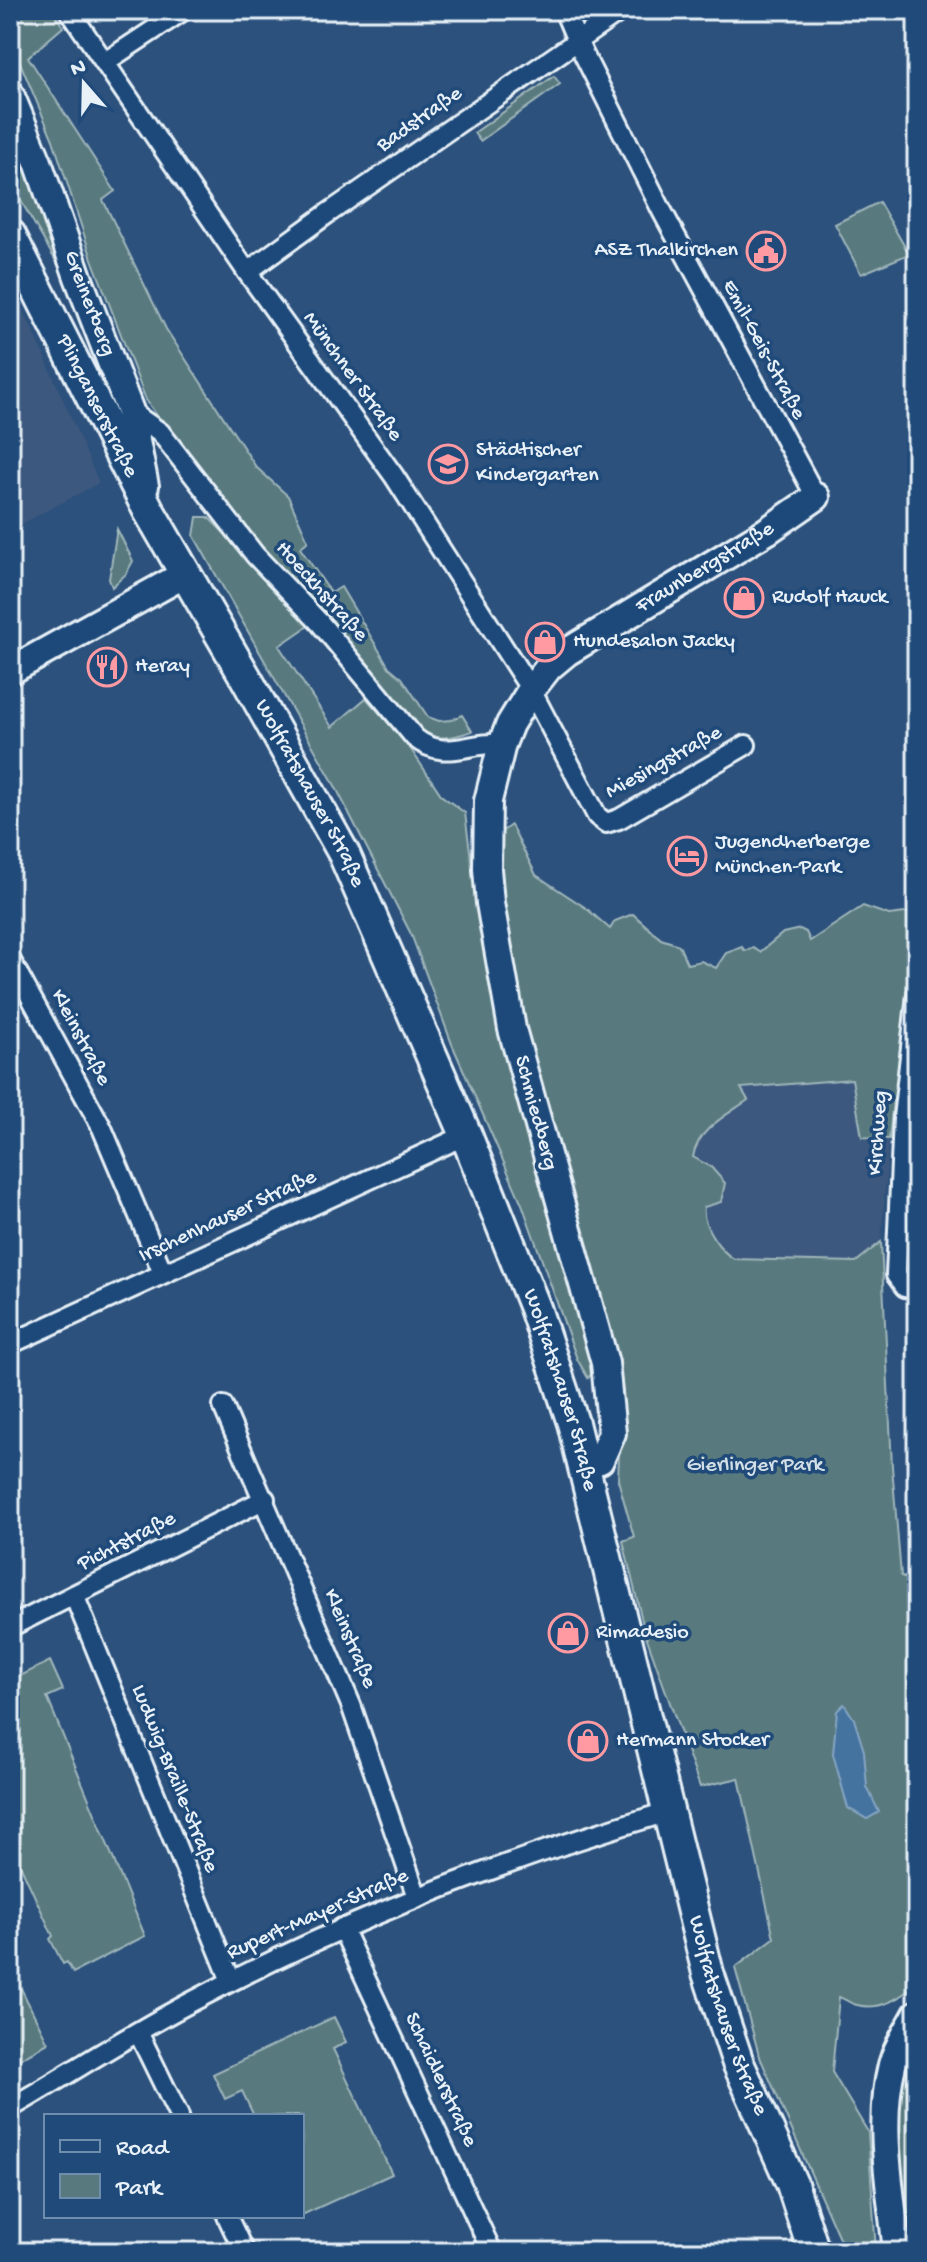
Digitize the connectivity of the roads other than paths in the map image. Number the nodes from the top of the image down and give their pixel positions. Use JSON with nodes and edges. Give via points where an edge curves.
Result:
{"nodes":[{"id":1,"x":69,"y":10,"type":"edge"},
{"id":2,"x":184,"y":10,"type":"edge"},
{"id":3,"x":564,"y":10,"type":"edge"},
{"id":4,"x":622,"y":10,"type":"edge"},
{"id":5,"x":577,"y":41,"type":"junction"},
{"id":6,"x":105,"y":62,"type":"junction"},
{"id":7,"x":10,"y":94,"type":"edge"},
{"id":8,"x":10,"y":235,"type":"edge"},
{"id":9,"x":247,"y":272,"type":"junction"},
{"id":10,"x":130,"y":411,"type":"junction"},
{"id":11,"x":816,"y":497,"type":"joint"},
{"id":12,"x":152,"y":517,"type":"junction"},
{"id":13,"x":185,"y":574,"type":"junction"},
{"id":14,"x":10,"y":671,"type":"edge"},
{"id":15,"x":531,"y":690,"type":"junction"},
{"id":16,"x":502,"y":744,"type":"junction"},
{"id":17,"x":746,"y":745,"type":"dead end"},
{"id":18,"x":606,"y":823,"type":"joint"},
{"id":19,"x":10,"y":959,"type":"edge"},
{"id":20,"x":917,"y":994,"type":"edge"},
{"id":21,"x":466,"y":1135,"type":"junction"},
{"id":22,"x":163,"y":1273,"type":"junction"},
{"id":23,"x":917,"y":1290,"type":"edge"},
{"id":24,"x":10,"y":1344,"type":"edge"},
{"id":25,"x":223,"y":1406,"type":"dead end"},
{"id":26,"x":584,"y":1465,"type":"junction"},
{"id":27,"x":265,"y":1499,"type":"junction"},
{"id":28,"x":74,"y":1595,"type":"junction"},
{"id":29,"x":10,"y":1627,"type":"edge"},
{"id":30,"x":667,"y":1812,"type":"junction"},
{"id":31,"x":417,"y":1897,"type":"junction"},
{"id":32,"x":342,"y":1928,"type":"junction"},
{"id":33,"x":231,"y":1981,"type":"junction"},
{"id":34,"x":916,"y":2016,"type":"edge"},
{"id":35,"x":138,"y":2032,"type":"junction"},
{"id":36,"x":10,"y":2108,"type":"edge"},
{"id":37,"x":178,"y":2114,"type":"edge"},
{"id":38,"x":228,"y":2218,"type":"edge"},
{"id":39,"x":244,"y":2252,"type":"edge"},
{"id":40,"x":492,"y":2252,"type":"edge"},
{"id":41,"x":814,"y":2252,"type":"edge"},
{"id":42,"x":897,"y":2252,"type":"edge"}],
"edges":[{"from":1,"to":6,"type":"street","name":"Münchner Straße"},
{"from":2,"to":6,"type":"street"},
{"from":3,"to":5,"type":"street","name":"Emil-Geis-Straße"},
{"from":4,"to":5,"type":"street","name":"Badstraße"},
{"from":5,"to":9,"type":"street","name":"Badstraße"},
{"from":5,"to":11,"type":"street","name":"Emil-Geis-Straße"},
{"from":6,"to":9,"type":"street","name":"Münchner Straße"},
{"from":7,"to":10,"type":"street","name":"Greinerberg"},
{"from":8,"to":12,"type":"main road","name":"Plinganserstraße"},
{"from":9,"to":15,"type":"street","name":"Münchner Straße","via":[[394,476]]},
{"from":10,"to":12,"type":"street","name":"Greinerberg"},
{"from":10,"to":16,"type":"street","name":"Hoeckhstraße","via":[[160,432],[255,555],[320,623],[415,738],[449,751]]},
{"from":11,"to":15,"type":"street","name":"Fraunbergstraße","via":[[567,652]]},
{"from":12,"to":13,"type":"main road","name":"Plinganserstraße"},
{"from":13,"to":14,"type":"street"},
{"from":13,"to":21,"type":"main road","name":"Wolfratshauser Straße","via":[[344,854]]},
{"from":15,"to":16,"type":"street","name":"Fraunbergstraße"},
{"from":15,"to":18,"type":"street","name":"Münchner Straße","via":[[597,816]]},
{"from":16,"to":26,"type":"street","name":"Schmiedberg","via":[[488,801],[490,903],[512,1029],[605,1363],[612,1433],[600,1460]]},
{"from":17,"to":18,"type":"street","name":"Miesingstraße"},
{"from":19,"to":22,"type":"street","name":"Kleinstraße","via":[[102,1128]]},
{"from":20,"to":23,"type":"street","name":"Kirchweg","via":[[903,1118],[896,1275],[905,1287]]},
{"from":21,"to":22,"type":"street","name":"Irschenhauser Straße"},
{"from":21,"to":26,"type":"main road","name":"Wolfratshauser Straße","via":[[546,1339]]},
{"from":22,"to":24,"type":"street","name":"Irschenhauser Straße"},
{"from":25,"to":27,"type":"street","name":"Kleinstraße"},
{"from":26,"to":30,"type":"main road","name":"Wolfratshauser Straße"},
{"from":27,"to":28,"type":"street","name":"Pichtstraße"},
{"from":27,"to":31,"type":"street","name":"Kleinstraße","via":[[351,1705]]},
{"from":28,"to":29,"type":"street","name":"Pichtstraße"},
{"from":28,"to":33,"type":"street","name":"Ludwig-Braille-Straße"},
{"from":30,"to":31,"type":"street","name":"Rupert-Mayer-Straße"},
{"from":30,"to":41,"type":"main road","name":"Wolfratshauser Straße","via":[[726,2031],[792,2184]]},
{"from":31,"to":32,"type":"street","name":"Rupert-Mayer-Straße"},
{"from":32,"to":33,"type":"street","name":"Rupert-Mayer-Straße"},
{"from":32,"to":40,"type":"street","name":"Schaidlerstraße"},
{"from":33,"to":35,"type":"street","name":"Rupert-Mayer-Straße"},
{"from":34,"to":42,"type":"street","via":[[893,2063],[887,2092]]},
{"from":35,"to":36,"type":"street","name":"Rupert-Mayer-Straße"},
{"from":35,"to":37,"type":"street"},
{"from":38,"to":39,"type":"street"}]}
